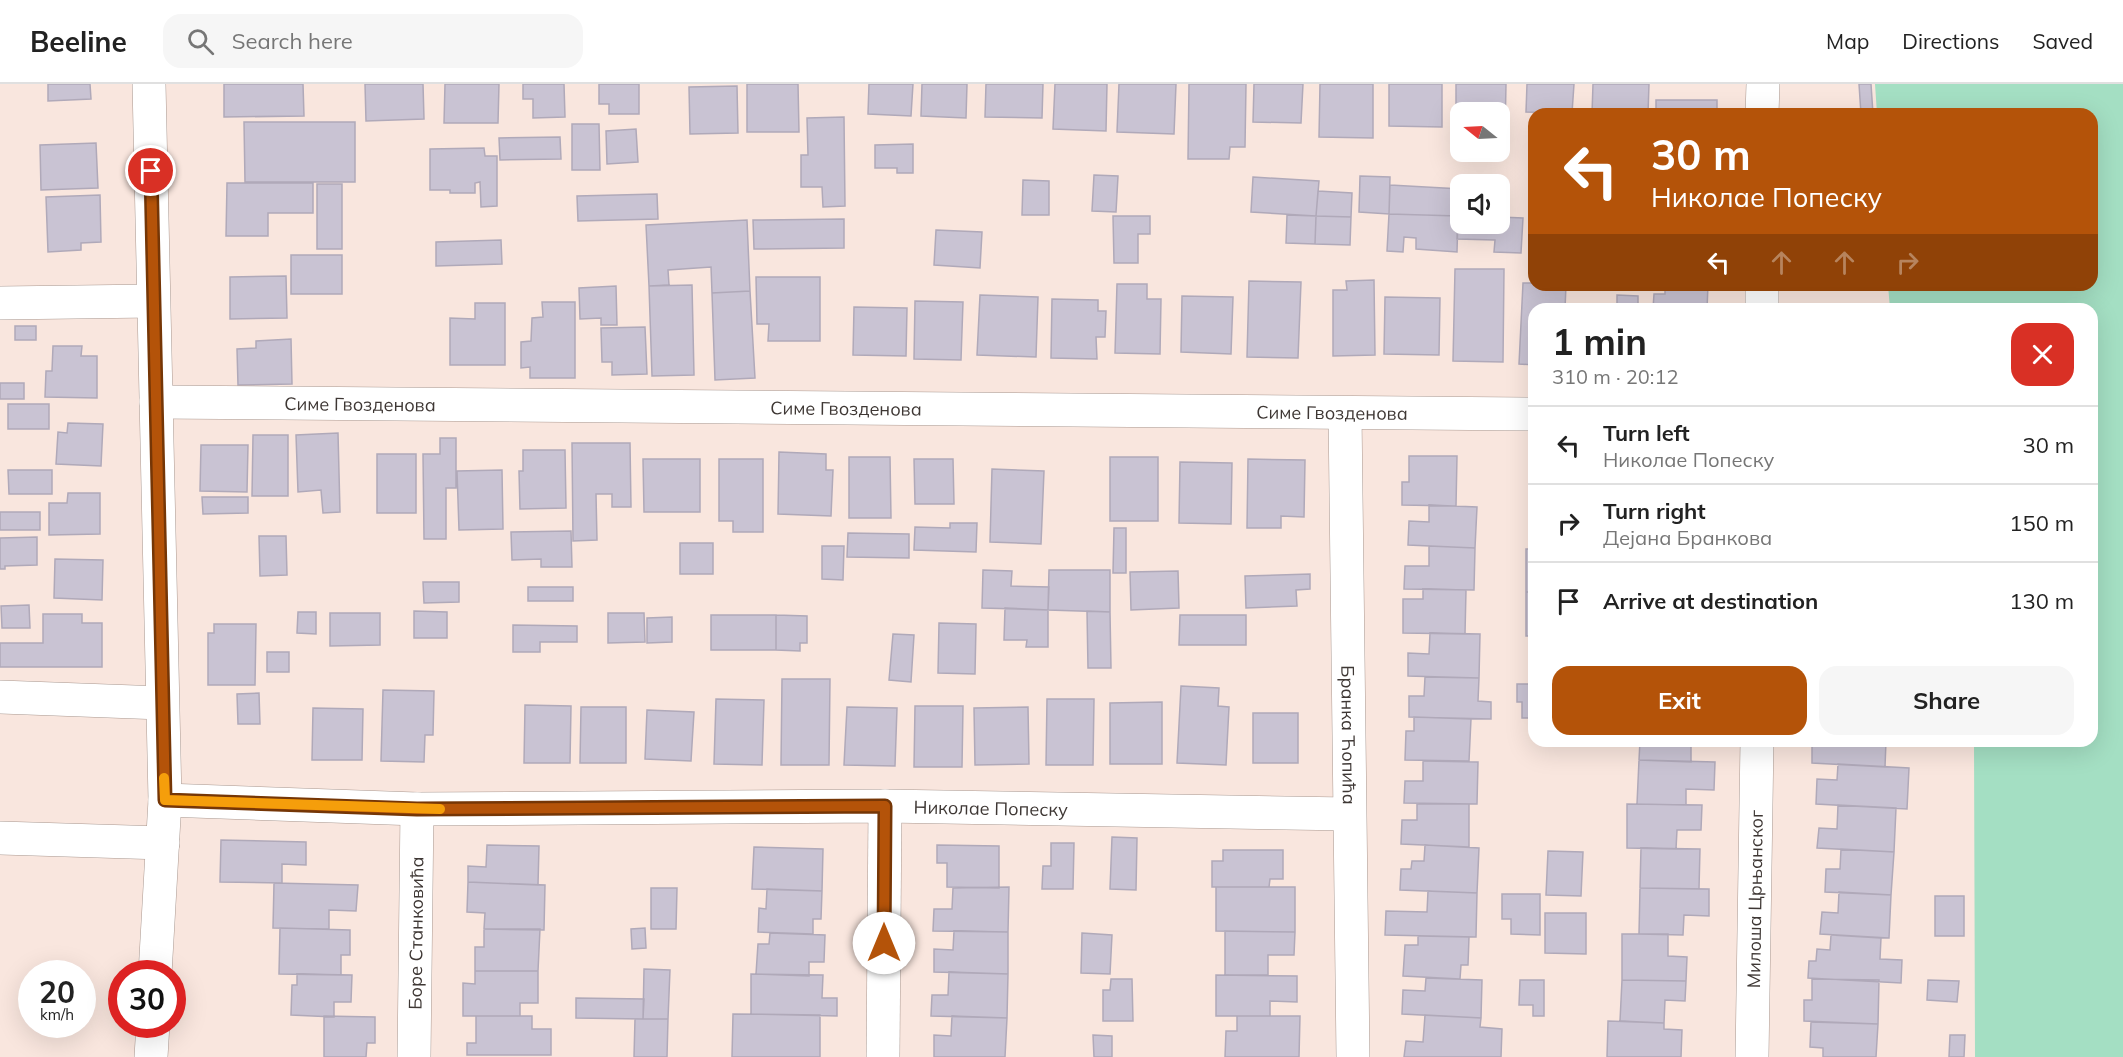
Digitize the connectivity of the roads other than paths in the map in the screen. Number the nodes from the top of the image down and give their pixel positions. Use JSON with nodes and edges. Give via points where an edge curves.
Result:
{"nodes":[{"id":1,"x":149,"y":84,"type":"edge"},
{"id":2,"x":1762,"y":84,"type":"edge"},
{"id":3,"x":1762,"y":108,"type":"edge"},
{"id":4,"x":153,"y":302,"type":"junction"},
{"id":5,"x":0,"y":303,"type":"edge"},
{"id":6,"x":156,"y":402,"type":"junction"},
{"id":7,"x":1345,"y":412,"type":"junction"},
{"id":8,"x":1528,"y":414,"type":"edge"},
{"id":9,"x":0,"y":697,"type":"edge"},
{"id":10,"x":162,"y":703,"type":"junction"},
{"id":11,"x":1757,"y":747,"type":"edge"},
{"id":12,"x":165,"y":800,"type":"junction"},
{"id":13,"x":885,"y":806,"type":"junction"},
{"id":14,"x":417,"y":809,"type":"junction"},
{"id":15,"x":1349,"y":814,"type":"junction"},
{"id":16,"x":0,"y":838,"type":"edge"},
{"id":17,"x":163,"y":843,"type":"junction"},
{"id":18,"x":157,"y":960,"type":"edge"},
{"id":19,"x":152,"y":1038,"type":"edge"},
{"id":20,"x":151,"y":1057,"type":"edge"},
{"id":21,"x":414,"y":1057,"type":"edge"},
{"id":22,"x":883,"y":1057,"type":"edge"},
{"id":23,"x":1353,"y":1057,"type":"edge"},
{"id":24,"x":1752,"y":1057,"type":"edge"}],
"edges":[{"from":1,"to":4,"type":"street"},
{"from":2,"to":3,"type":"street"},
{"from":4,"to":5,"type":"street"},
{"from":4,"to":6,"type":"street"},
{"from":6,"to":7,"type":"street","name":"Симе Гвозденова"},
{"from":6,"to":10,"type":"street"},
{"from":7,"to":8,"type":"street","name":"Симе Гвозденова"},
{"from":7,"to":15,"type":"street","name":"Бранка Ћопића"},
{"from":9,"to":10,"type":"street"},
{"from":10,"to":12,"type":"street"},
{"from":11,"to":24,"type":"street","name":"Милоша Црњанског"},
{"from":12,"to":14,"type":"street","name":"Николае Попеску"},
{"from":12,"to":17,"type":"street"},
{"from":13,"to":14,"type":"street","name":"Николае Попеску"},
{"from":13,"to":15,"type":"street","name":"Николае Попеску"},
{"from":13,"to":22,"type":"street"},
{"from":14,"to":21,"type":"street","name":"Боре Станковића"},
{"from":15,"to":23,"type":"street","name":"Бранка Ћопића"},
{"from":16,"to":17,"type":"street"},
{"from":17,"to":18,"type":"street"},
{"from":19,"to":20,"type":"street"}]}
